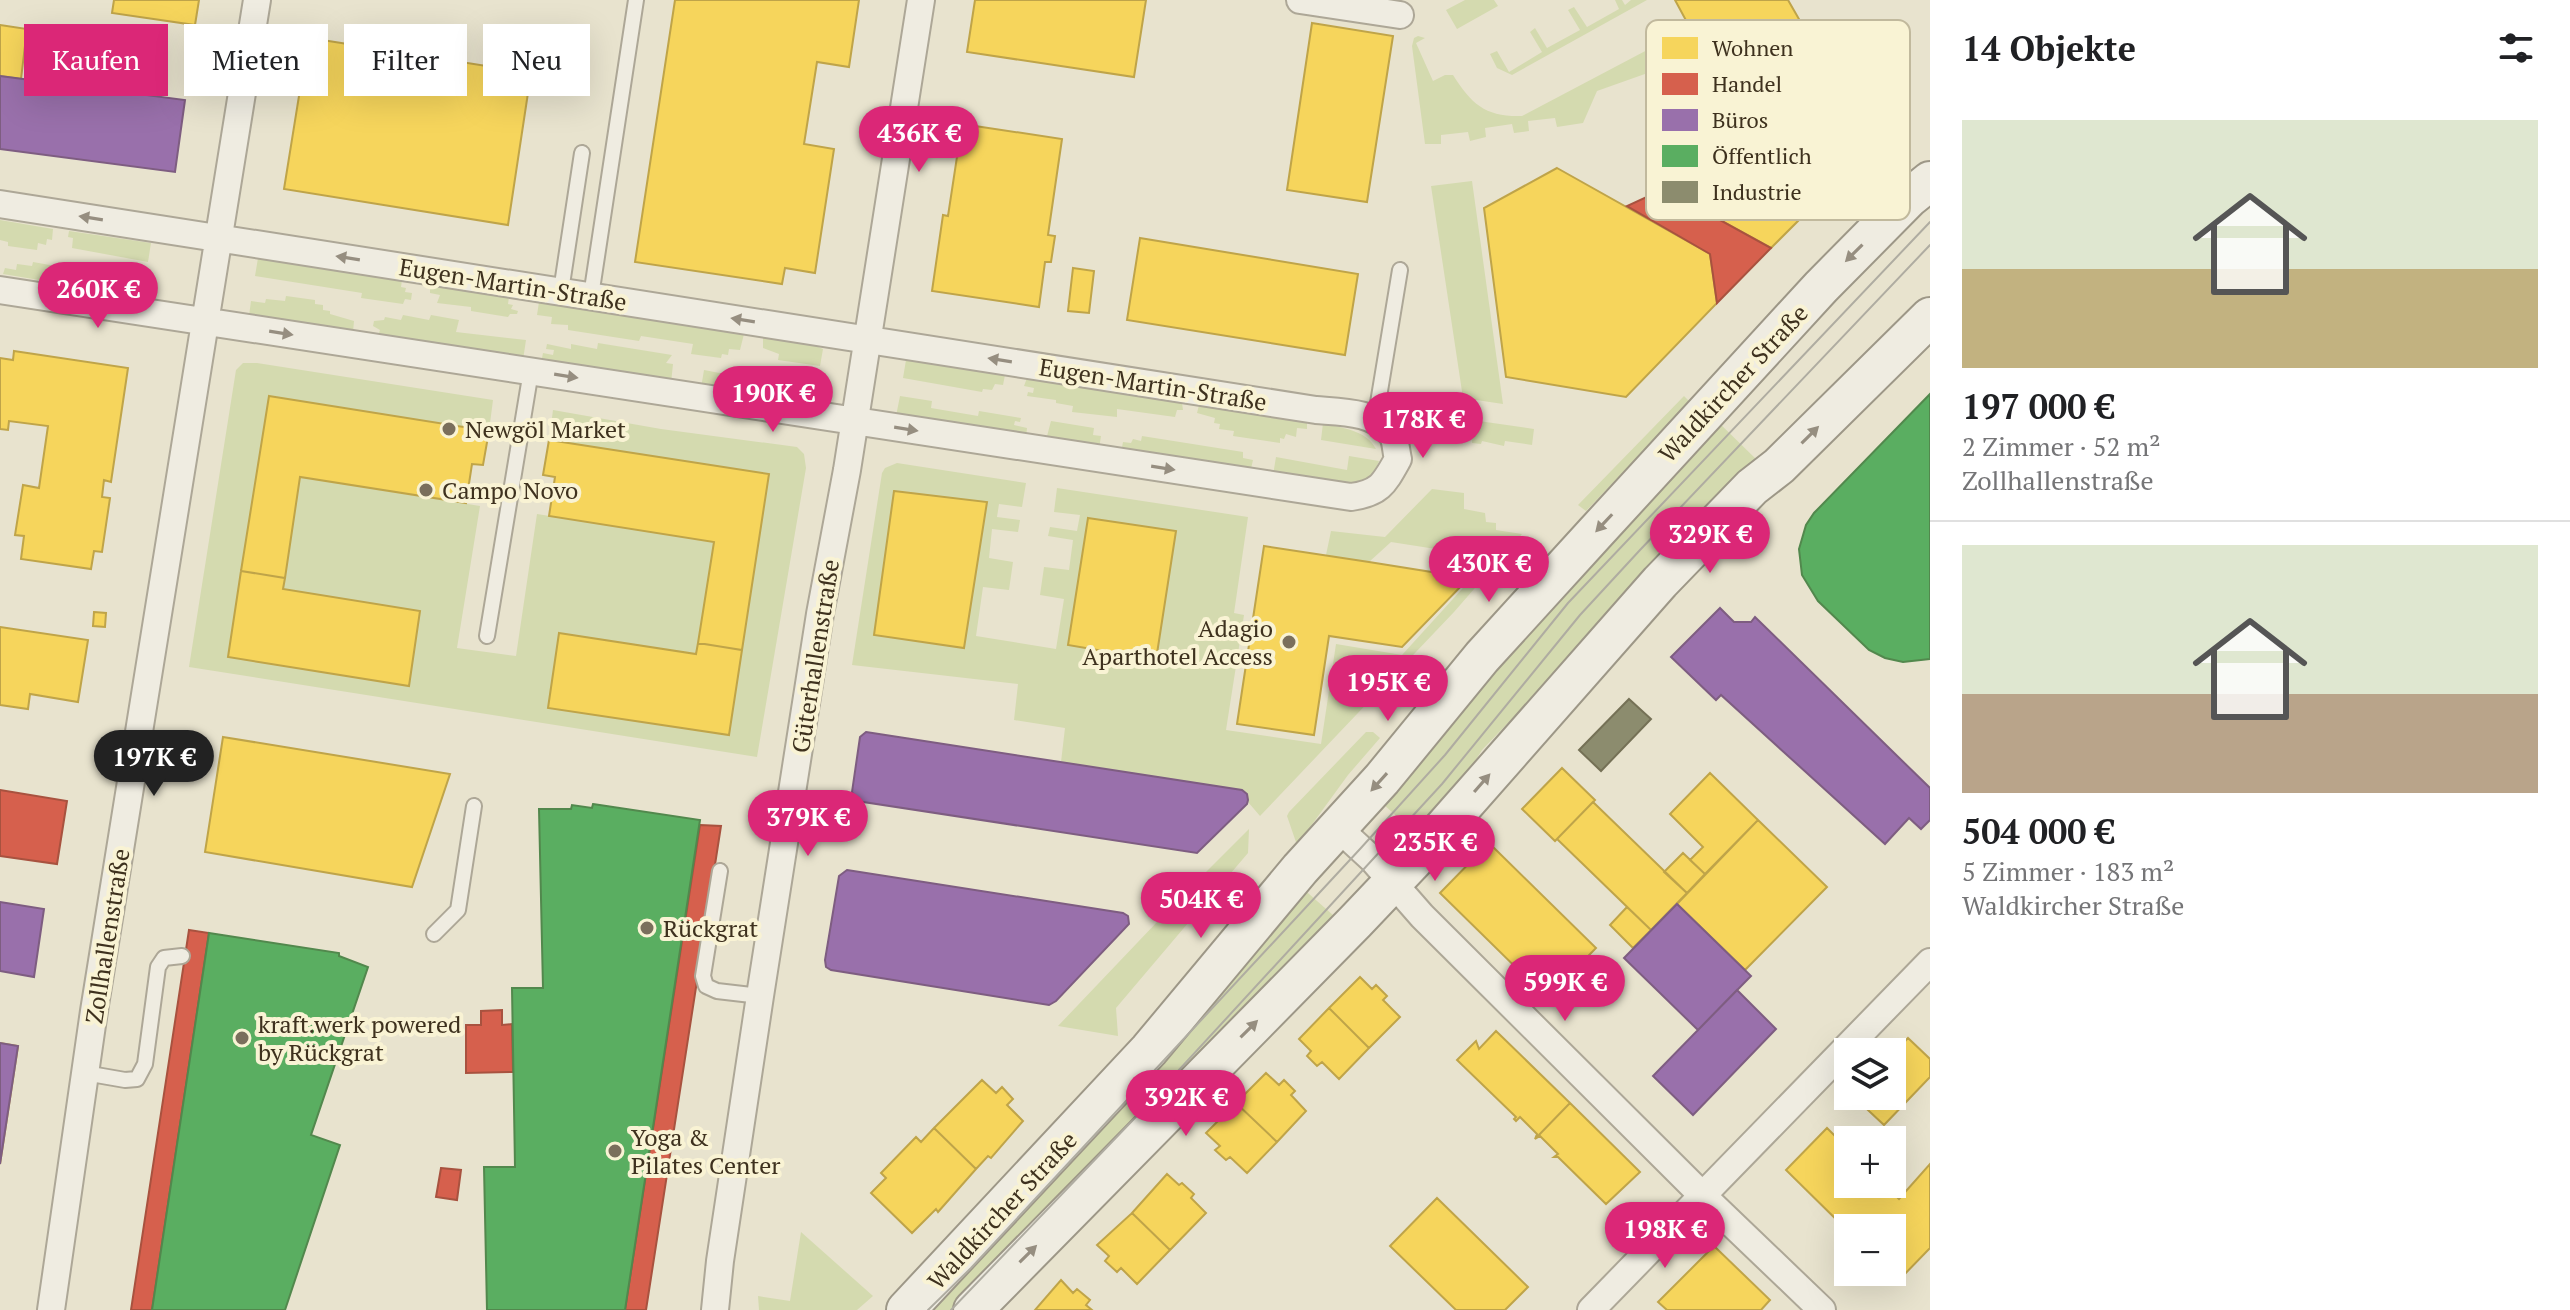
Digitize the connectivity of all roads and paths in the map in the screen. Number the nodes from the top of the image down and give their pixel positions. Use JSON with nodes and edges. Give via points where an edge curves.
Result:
{"nodes":[{"id":1,"x":257,"y":0,"type":"edge"},
{"id":2,"x":636,"y":0,"type":"edge"},
{"id":3,"x":921,"y":0,"type":"edge"},
{"id":4,"x":1300,"y":0,"type":"edge"},
{"id":5,"x":1400,"y":15,"type":"dead end"},
{"id":6,"x":582,"y":153,"type":"dead end"},
{"id":7,"x":1930,"y":181,"type":"edge"},
{"id":8,"x":1910,"y":200,"type":"edge"},
{"id":9,"x":0,"y":204,"type":"edge"},
{"id":10,"x":1890,"y":220,"type":"edge"},
{"id":11,"x":218,"y":238,"type":"junction"},
{"id":12,"x":1400,"y":270,"type":"dead end"},
{"id":13,"x":0,"y":290,"type":"edge"},
{"id":14,"x":561,"y":291,"type":"junction"},
{"id":15,"x":591,"y":296,"type":"junction"},
{"id":16,"x":1930,"y":317,"type":"edge"},
{"id":17,"x":204,"y":321,"type":"junction"},
{"id":18,"x":866,"y":339,"type":"junction"},
{"id":19,"x":531,"y":371,"type":"junction"},
{"id":20,"x":855,"y":421,"type":"junction"},
{"id":21,"x":1375,"y":421,"type":"junction"},
{"id":22,"x":487,"y":636,"type":"dead end"},
{"id":23,"x":474,"y":806,"type":"dead end"},
{"id":24,"x":1337,"y":827,"type":"junction"},
{"id":25,"x":720,"y":871,"type":"dead end"},
{"id":26,"x":1393,"y":882,"type":"junction"},
{"id":27,"x":434,"y":934,"type":"dead end"},
{"id":28,"x":182,"y":956,"type":"dead end"},
{"id":29,"x":1930,"y":962,"type":"edge"},
{"id":30,"x":760,"y":996,"type":"junction"},
{"id":31,"x":85,"y":1073,"type":"junction"},
{"id":32,"x":1703,"y":1196,"type":"junction"},
{"id":33,"x":51,"y":1310,"type":"edge"},
{"id":34,"x":715,"y":1310,"type":"edge"},
{"id":35,"x":906,"y":1310,"type":"edge"},
{"id":36,"x":973,"y":1310,"type":"edge"},
{"id":37,"x":1591,"y":1310,"type":"edge"},
{"id":38,"x":1822,"y":1310,"type":"edge"}],
"edges":[{"from":1,"to":11,"type":"street","name":"Zollhallenstraße"},
{"from":2,"to":15,"type":"lane"},
{"from":3,"to":18,"type":"street","name":"Güterhallenstraße"},
{"from":4,"to":5,"type":"street"},
{"from":6,"to":14,"type":"lane"},
{"from":7,"to":8,"type":"main road","name":"Waldkircher Straße","one_way":true},
{"from":11,"to":9,"type":"street","name":"Eugen-Martin-Straße","one_way":true},
{"from":10,"to":24,"type":"main road","name":"Waldkircher Straße","one_way":true,"via":[[1821,287],[1482,657]]},
{"from":14,"to":11,"type":"street","name":"Eugen-Martin-Straße","one_way":true},
{"from":11,"to":17,"type":"street","name":"Zollhallenstraße"},
{"from":12,"to":21,"type":"lane"},
{"from":13,"to":17,"type":"street"},
{"from":14,"to":15,"type":"street","name":"Eugen-Martin-Straße"},
{"from":18,"to":15,"type":"street","name":"Eugen-Martin-Straße","one_way":true},
{"from":26,"to":16,"type":"main road","name":"Waldkircher Straße","one_way":true,"via":[[1660,582]]},
{"from":17,"to":19,"type":"street","one_way":true},
{"from":17,"to":31,"type":"street","name":"Zollhallenstraße"},
{"from":18,"to":20,"type":"street","name":"Güterhallenstraße"},
{"from":21,"to":18,"type":"street","name":"Eugen-Martin-Straße","one_way":true,"via":[[1354,413]]},
{"from":19,"to":20,"type":"street","one_way":true},
{"from":19,"to":22,"type":"lane"},
{"from":20,"to":21,"type":"street","one_way":true,"via":[[1351,497],[1370,494],[1385,483],[1398,459],[1393,435]]},
{"from":20,"to":30,"type":"street","name":"Güterhallenstraße"},
{"from":23,"to":27,"type":"lane","via":[[458,910]]},
{"from":24,"to":26,"type":"street"},
{"from":24,"to":35,"type":"main road","name":"Waldkircher Straße","via":[[1149,1050]]},
{"from":25,"to":30,"type":"lane","via":[[703,976],[706,986]]},
{"from":26,"to":32,"type":"street"},
{"from":36,"to":26,"type":"main road","name":"Waldkircher Straße","one_way":true},
{"from":28,"to":31,"type":"lane","via":[[164,958],[158,967],[145,1064],[137,1079]]},
{"from":29,"to":32,"type":"street"},
{"from":30,"to":34,"type":"street","name":"Güterhallenstraße"},
{"from":31,"to":33,"type":"street","name":"Zollhallenstraße"},
{"from":32,"to":37,"type":"street"},
{"from":32,"to":38,"type":"street"}]}
